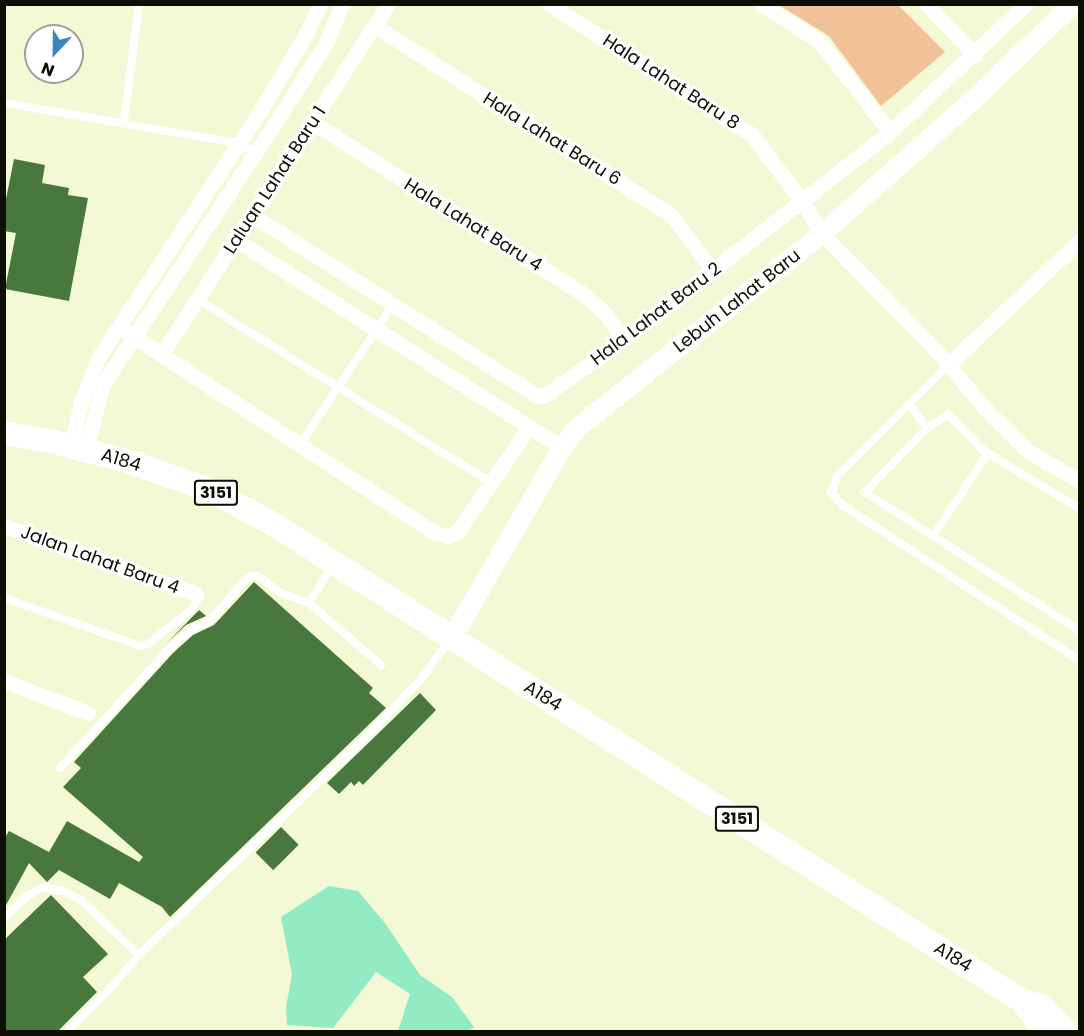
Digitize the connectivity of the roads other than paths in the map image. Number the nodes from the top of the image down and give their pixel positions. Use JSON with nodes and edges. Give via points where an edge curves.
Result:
{"nodes":[{"id":1,"x":139,"y":4,"type":"edge"},
{"id":2,"x":320,"y":4,"type":"edge"},
{"id":3,"x":342,"y":4,"type":"edge"},
{"id":4,"x":388,"y":4,"type":"edge"},
{"id":5,"x":549,"y":4,"type":"edge"},
{"id":6,"x":761,"y":4,"type":"edge"},
{"id":7,"x":926,"y":4,"type":"edge"},
{"id":8,"x":1073,"y":4,"type":"edge"},
{"id":9,"x":1016,"y":8,"type":"edge"},
{"id":10,"x":375,"y":26,"type":"junction"},
{"id":11,"x":975,"y":55,"type":"junction"},
{"id":12,"x":4,"y":103,"type":"edge"},
{"id":13,"x":124,"y":121,"type":"junction"},
{"id":14,"x":312,"y":122,"type":"junction"},
{"id":15,"x":890,"y":132,"type":"junction"},
{"id":16,"x":238,"y":143,"type":"junction"},
{"id":17,"x":256,"y":153,"type":"junction"},
{"id":18,"x":802,"y":201,"type":"junction"},
{"id":19,"x":252,"y":215,"type":"junction"},
{"id":20,"x":822,"y":234,"type":"junction"},
{"id":21,"x":236,"y":240,"type":"junction"},
{"id":22,"x":1080,"y":240,"type":"edge"},
{"id":23,"x":713,"y":271,"type":"junction"},
{"id":24,"x":197,"y":299,"type":"junction"},
{"id":25,"x":393,"y":305,"type":"junction"},
{"id":26,"x":119,"y":327,"type":"junction"},
{"id":27,"x":376,"y":330,"type":"junction"},
{"id":28,"x":133,"y":337,"type":"junction"},
{"id":29,"x":624,"y":339,"type":"junction"},
{"id":30,"x":161,"y":355,"type":"junction"},
{"id":31,"x":948,"y":365,"type":"junction"},
{"id":32,"x":338,"y":387,"type":"junction"},
{"id":33,"x":909,"y":404,"type":"junction"},
{"id":34,"x":529,"y":427,"type":"junction"},
{"id":35,"x":927,"y":428,"type":"junction"},
{"id":36,"x":4,"y":433,"type":"edge"},
{"id":37,"x":299,"y":446,"type":"junction"},
{"id":38,"x":78,"y":448,"type":"junction"},
{"id":39,"x":562,"y":448,"type":"junction"},
{"id":40,"x":988,"y":453,"type":"junction"},
{"id":41,"x":1080,"y":481,"type":"edge"},
{"id":42,"x":491,"y":483,"type":"junction"},
{"id":43,"x":1080,"y":509,"type":"edge"},
{"id":44,"x":4,"y":526,"type":"edge"},
{"id":45,"x":933,"y":536,"type":"junction"},
{"id":46,"x":334,"y":563,"type":"junction"},
{"id":47,"x":196,"y":594,"type":"joint"},
{"id":48,"x":4,"y":598,"type":"edge"},
{"id":49,"x":309,"y":603,"type":"junction"},
{"id":50,"x":1080,"y":631,"type":"edge"},
{"id":51,"x":452,"y":638,"type":"junction"},
{"id":52,"x":1080,"y":661,"type":"edge"},
{"id":53,"x":381,"y":665,"type":"dead end"},
{"id":54,"x":4,"y":681,"type":"edge"},
{"id":55,"x":88,"y":713,"type":"dead end"},
{"id":56,"x":60,"y":768,"type":"dead end"},
{"id":57,"x":4,"y":918,"type":"edge"},
{"id":58,"x":139,"y":955,"type":"junction"},
{"id":59,"x":1022,"y":1001,"type":"junction"},
{"id":60,"x":67,"y":1032,"type":"edge"},
{"id":61,"x":1046,"y":1032,"type":"edge"},
{"id":62,"x":1067,"y":1032,"type":"edge"}],
"edges":[{"from":1,"to":13,"type":"lane"},
{"from":2,"to":16,"type":"street","via":[[295,54]]},
{"from":3,"to":17,"type":"street","via":[[326,43]]},
{"from":4,"to":10,"type":"street","name":"Laluan Lahat Baru 1"},
{"from":5,"to":18,"type":"street","name":"Hala Lahat Baru 8","via":[[743,127]]},
{"from":6,"to":15,"type":"street","via":[[819,41]]},
{"from":7,"to":11,"type":"street"},
{"from":8,"to":20,"type":"street","name":"Lebuh Lahat Baru","via":[[972,101]]},
{"from":9,"to":11,"type":"street","name":"Hala Lahat Baru 2"},
{"from":10,"to":14,"type":"street","name":"Laluan Lahat Baru 1"},
{"from":10,"to":23,"type":"street","name":"Hala Lahat Baru 6","via":[[672,216]]},
{"from":11,"to":15,"type":"street","name":"Hala Lahat Baru 2"},
{"from":12,"to":13,"type":"lane"},
{"from":13,"to":16,"type":"lane"},
{"from":14,"to":19,"type":"street","name":"Laluan Lahat Baru 1"},
{"from":14,"to":29,"type":"street","name":"Hala Lahat Baru 4","via":[[586,296]]},
{"from":15,"to":18,"type":"street","name":"Hala Lahat Baru 2"},
{"from":16,"to":17,"type":"lane"},
{"from":16,"to":26,"type":"street"},
{"from":17,"to":28,"type":"street"},
{"from":18,"to":20,"type":"street","name":"Hala Lahat Baru 8"},
{"from":18,"to":23,"type":"street","name":"Hala Lahat Baru 2"},
{"from":19,"to":21,"type":"street","name":"Laluan Lahat Baru 1"},
{"from":19,"to":25,"type":"street","name":"Hala Lahat Baru 2"},
{"from":20,"to":31,"type":"street","name":"Hala Lahat Baru 8"},
{"from":20,"to":39,"type":"street","name":"Lebuh Lahat Baru","via":[[577,428]]},
{"from":21,"to":24,"type":"street","name":"Laluan Lahat Baru 1"},
{"from":21,"to":27,"type":"street"},
{"from":22,"to":31,"type":"street"},
{"from":23,"to":29,"type":"street","name":"Hala Lahat Baru 2"},
{"from":24,"to":30,"type":"street","name":"Laluan Lahat Baru 1"},
{"from":24,"to":32,"type":"lane"},
{"from":25,"to":27,"type":"lane"},
{"from":25,"to":29,"type":"street","name":"Hala Lahat Baru 2","via":[[536,395],[544,396]]},
{"from":26,"to":28,"type":"street"},
{"from":26,"to":38,"type":"street","via":[[90,377]]},
{"from":27,"to":32,"type":"lane"},
{"from":27,"to":34,"type":"street"},
{"from":28,"to":30,"type":"street"},
{"from":28,"to":38,"type":"street","via":[[103,384]]},
{"from":30,"to":37,"type":"street"},
{"from":31,"to":33,"type":"lane"},
{"from":31,"to":41,"type":"street","name":"Hala Lahat Baru 8","via":[[988,413],[1028,451]]},
{"from":32,"to":37,"type":"lane"},
{"from":32,"to":42,"type":"lane"},
{"from":33,"to":35,"type":"lane"},
{"from":33,"to":52,"type":"lane","via":[[838,475],[831,492],[842,505]]},
{"from":34,"to":39,"type":"street"},
{"from":34,"to":42,"type":"street"},
{"from":35,"to":40,"type":"lane","via":[[948,414]]},
{"from":35,"to":45,"type":"lane","via":[[865,492]]},
{"from":36,"to":38,"type":"main road","name":"A184","number":"3151"},
{"from":37,"to":42,"type":"street","via":[[435,533],[448,536],[458,531]]},
{"from":38,"to":46,"type":"main road","name":"A184","number":"3151","via":[[210,490]]},
{"from":39,"to":51,"type":"street","name":"Lebuh Lahat Baru"},
{"from":40,"to":43,"type":"lane"},
{"from":40,"to":45,"type":"lane"},
{"from":44,"to":47,"type":"street","name":"Jalan Lahat Baru 4"},
{"from":45,"to":50,"type":"lane"},
{"from":46,"to":49,"type":"lane"},
{"from":46,"to":51,"type":"main road","name":"A184","number":"3151"},
{"from":47,"to":48,"type":"lane","via":[[197,602],[190,611],[141,646]]},
{"from":49,"to":53,"type":"lane"},
{"from":49,"to":56,"type":"lane","via":[[281,593],[258,576],[245,580],[210,621],[190,630],[169,649]]},
{"from":51,"to":58,"type":"lane","via":[[372,731]]},
{"from":51,"to":59,"type":"main road","name":"A184","number":"3151"},
{"from":54,"to":55,"type":"street"},
{"from":57,"to":58,"type":"lane","via":[[43,887],[64,891],[81,900]]},
{"from":58,"to":60,"type":"lane"},
{"from":59,"to":61,"type":"main road","name":"A184","number":"3151"},
{"from":59,"to":62,"type":"main road","number":"3151","via":[[1042,1006]]}]}
